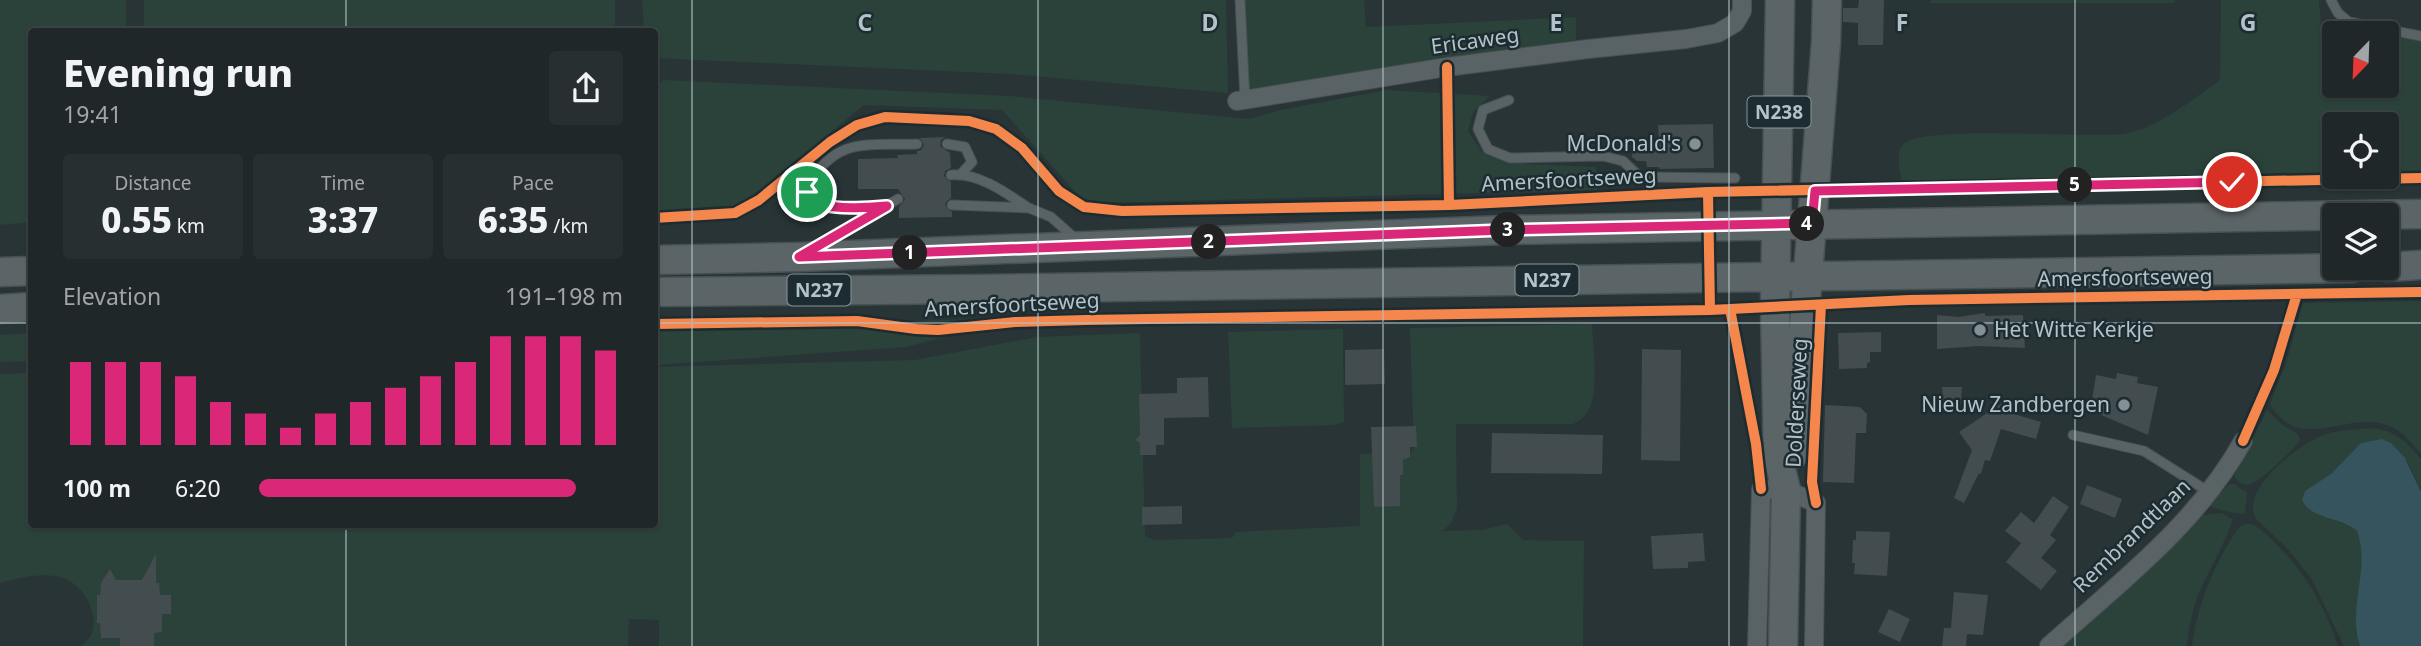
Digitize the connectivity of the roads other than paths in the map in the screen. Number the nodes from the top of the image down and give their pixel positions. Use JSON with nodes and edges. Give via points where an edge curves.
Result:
{"nodes":[{"id":1,"x":1240,"y":0,"type":"edge"},
{"id":2,"x":1742,"y":0,"type":"edge"},
{"id":3,"x":1780,"y":0,"type":"edge"},
{"id":4,"x":1827,"y":0,"type":"edge"},
{"id":5,"x":2331,"y":0,"type":"edge"},
{"id":6,"x":2421,"y":36,"type":"edge"},
{"id":7,"x":1509,"y":100,"type":"dead end"},
{"id":8,"x":1241,"y":101,"type":"joint"},
{"id":9,"x":917,"y":144,"type":"dead end"},
{"id":10,"x":947,"y":144,"type":"dead end"},
{"id":11,"x":1735,"y":178,"type":"dead end"},
{"id":12,"x":899,"y":202,"type":"dead end"},
{"id":13,"x":951,"y":205,"type":"dead end"},
{"id":14,"x":887,"y":206,"type":"junction"},
{"id":15,"x":1029,"y":208,"type":"junction"},
{"id":16,"x":2421,"y":214,"type":"edge"},
{"id":17,"x":1812,"y":223,"type":"junction"},
{"id":18,"x":1777,"y":224,"type":"junction"},
{"id":19,"x":1085,"y":246,"type":"junction"},
{"id":20,"x":799,"y":257,"type":"junction"},
{"id":21,"x":658,"y":260,"type":"edge"},
{"id":22,"x":2421,"y":265,"type":"edge"},
{"id":23,"x":2399,"y":266,"type":"edge"},
{"id":24,"x":2322,"y":268,"type":"edge"},
{"id":25,"x":28,"y":271,"type":"edge"},
{"id":26,"x":0,"y":272,"type":"edge"},
{"id":27,"x":1776,"y":275,"type":"junction"},
{"id":28,"x":1808,"y":275,"type":"junction"},
{"id":29,"x":658,"y":292,"type":"edge"},
{"id":30,"x":28,"y":307,"type":"edge"},
{"id":31,"x":0,"y":309,"type":"edge"},
{"id":32,"x":2073,"y":435,"type":"dead end"},
{"id":33,"x":2243,"y":441,"type":"dead end"},
{"id":34,"x":1786,"y":490,"type":"junction"},
{"id":35,"x":2209,"y":492,"type":"junction"},
{"id":36,"x":1758,"y":646,"type":"edge"},
{"id":37,"x":1783,"y":646,"type":"edge"},
{"id":38,"x":1814,"y":646,"type":"edge"},
{"id":39,"x":2049,"y":646,"type":"edge"}],
"edges":[{"from":1,"to":8,"type":"lane"},
{"from":2,"to":8,"type":"street","name":"Ericaweg","via":[[1735,23],[1718,33],[1447,67]]},
{"from":3,"to":18,"type":"main road","number":"N238"},
{"from":4,"to":17,"type":"main road","number":"N238"},
{"from":5,"to":6,"type":"lane","via":[[2349,22]]},
{"from":7,"to":11,"type":"lane","via":[[1483,110],[1478,129],[1488,149],[1510,158],[1603,156],[1623,161],[1640,177]]},
{"from":9,"to":14,"type":"lane","via":[[847,147],[834,154],[807,186],[811,200],[822,205]]},
{"from":10,"to":15,"type":"lane","via":[[965,147],[972,162],[956,175],[979,179]]},
{"from":12,"to":14,"type":"lane"},
{"from":13,"to":15,"type":"lane"},
{"from":14,"to":20,"type":"lane"},
{"from":15,"to":19,"type":"lane","via":[[1051,217]]},
{"from":16,"to":17,"type":"main road","number":"N237"},
{"from":17,"to":18,"type":"main road","number":"N237"},
{"from":17,"to":28,"type":"main road","number":"N238"},
{"from":18,"to":19,"type":"main road","number":"N237"},
{"from":18,"to":27,"type":"main road","number":"N238"},
{"from":19,"to":20,"type":"main road","number":"N237"},
{"from":20,"to":21,"type":"main road","number":"N237"},
{"from":22,"to":23,"type":"main road"},
{"from":24,"to":28,"type":"main road","name":"Amersfoortseweg","number":"N237"},
{"from":25,"to":26,"type":"main road"},
{"from":27,"to":28,"type":"main road","name":"Amersfoortseweg","number":"N237"},
{"from":27,"to":29,"type":"main road","name":"Amersfoortseweg","number":"N237"},
{"from":27,"to":34,"type":"main road","name":"Dolderseweg","number":"N238","via":[[1778,457]]},
{"from":28,"to":34,"type":"main road","name":"Dolderseweg","number":"N238","via":[[1793,470]]},
{"from":30,"to":31,"type":"main road"},
{"from":32,"to":35,"type":"lane","via":[[2144,451]]},
{"from":33,"to":35,"type":"street","name":"Rembrandtlaan"},
{"from":34,"to":36,"type":"street","name":"Dolderseweg","via":[[1761,489]]},
{"from":34,"to":37,"type":"main road","name":"Dolderseweg","number":"N238"},
{"from":34,"to":38,"type":"street","name":"Dolderseweg","via":[[1816,503]]},
{"from":35,"to":39,"type":"street","name":"Rembrandtlaan","via":[[2152,554]]}]}
